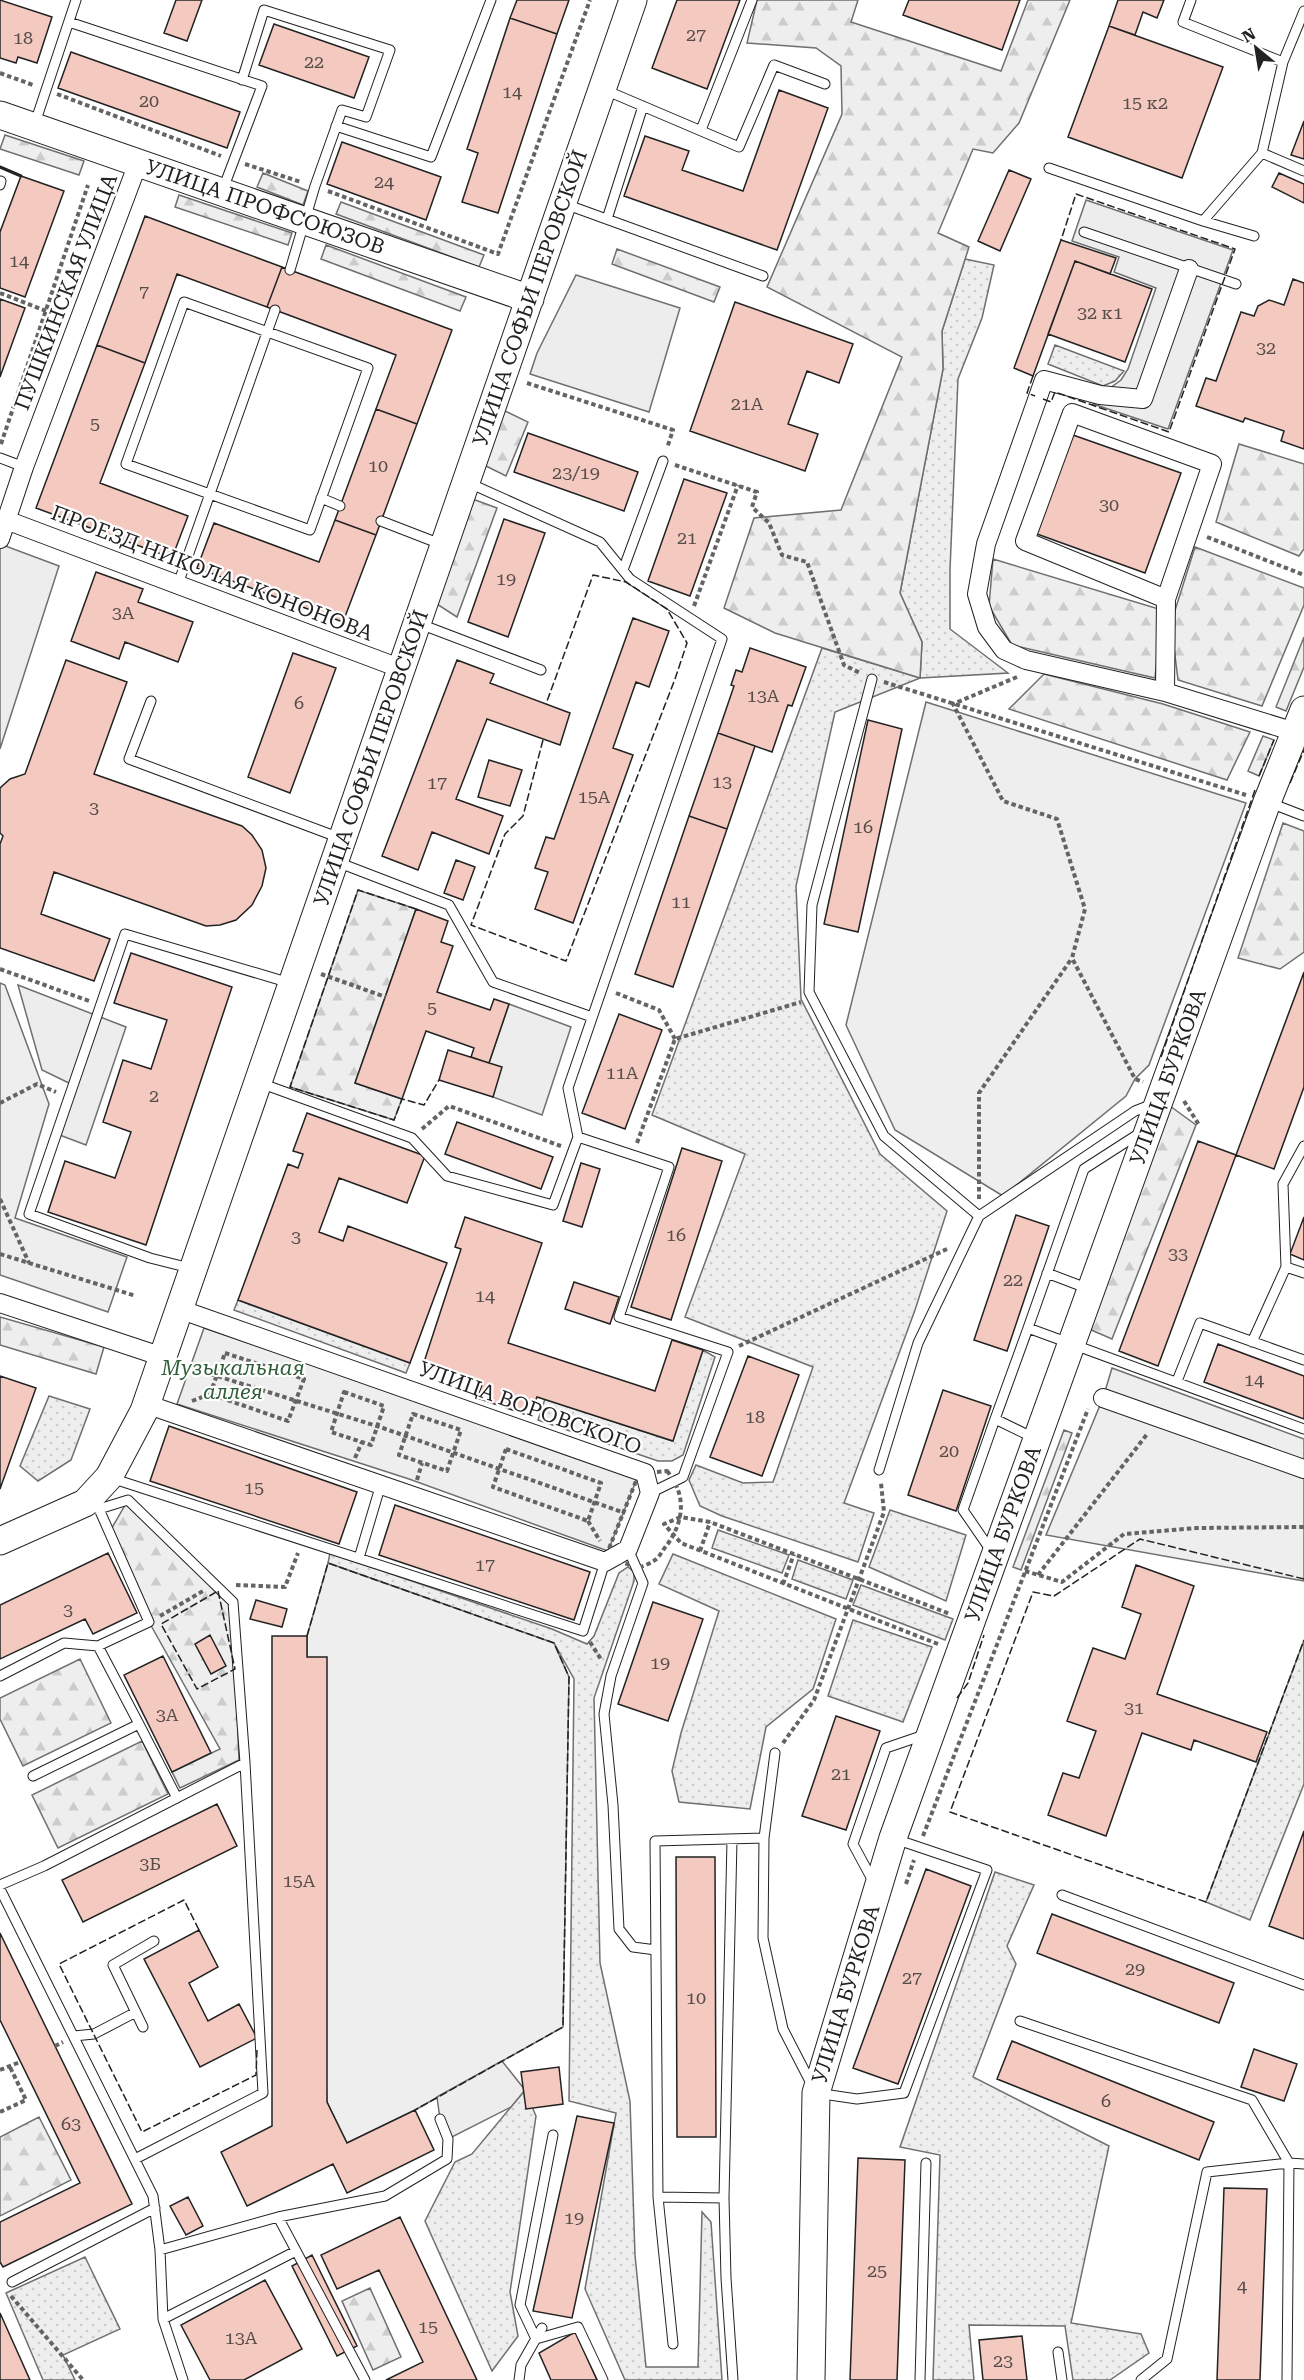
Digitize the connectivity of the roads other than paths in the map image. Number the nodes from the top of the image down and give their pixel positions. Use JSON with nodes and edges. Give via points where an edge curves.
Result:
{"nodes":[{"id":1,"x":76,"y":0,"type":"edge"},
{"id":2,"x":491,"y":0,"type":"edge"},
{"id":3,"x":633,"y":0,"type":"edge"},
{"id":4,"x":752,"y":0,"type":"edge"},
{"id":5,"x":1191,"y":0,"type":"edge"},
{"id":6,"x":1304,"y":11,"type":"edge"},
{"id":7,"x":69,"y":22,"type":"junction"},
{"id":8,"x":1283,"y":62,"type":"junction"},
{"id":9,"x":242,"y":80,"type":"junction"},
{"id":10,"x":825,"y":84,"type":"dead end"},
{"id":11,"x":603,"y":90,"type":"junction"},
{"id":12,"x":643,"y":106,"type":"junction"},
{"id":13,"x":0,"y":115,"type":"edge"},
{"id":14,"x":336,"y":126,"type":"junction"},
{"id":15,"x":34,"y":127,"type":"junction"},
{"id":16,"x":701,"y":130,"type":"junction"},
{"id":17,"x":1262,"y":153,"type":"junction"},
{"id":18,"x":138,"y":163,"type":"junction"},
{"id":19,"x":1049,"y":168,"type":"dead end"},
{"id":20,"x":1304,"y":171,"type":"edge"},
{"id":21,"x":222,"y":192,"type":"junction"},
{"id":22,"x":563,"y":203,"type":"junction"},
{"id":23,"x":607,"y":219,"type":"junction"},
{"id":24,"x":304,"y":220,"type":"junction"},
{"id":25,"x":1203,"y":221,"type":"junction"},
{"id":26,"x":1084,"y":232,"type":"dead end"},
{"id":27,"x":1254,"y":236,"type":"dead end"},
{"id":28,"x":1189,"y":269,"type":"junction"},
{"id":29,"x":290,"y":270,"type":"dead end"},
{"id":30,"x":763,"y":276,"type":"dead end"},
{"id":31,"x":1236,"y":284,"type":"dead end"},
{"id":32,"x":530,"y":299,"type":"junction"},
{"id":33,"x":275,"y":310,"type":"dead end"},
{"id":34,"x":267,"y":332,"type":"junction"},
{"id":35,"x":0,"y":458,"type":"edge"},
{"id":36,"x":663,"y":461,"type":"road end"},
{"id":37,"x":24,"y":467,"type":"junction"},
{"id":38,"x":466,"y":482,"type":"junction"},
{"id":39,"x":210,"y":494,"type":"junction"},
{"id":40,"x":321,"y":498,"type":"junction"},
{"id":41,"x":340,"y":506,"type":"dead end"},
{"id":42,"x":6,"y":520,"type":"junction"},
{"id":43,"x":381,"y":521,"type":"dead end"},
{"id":44,"x":0,"y":539,"type":"edge"},
{"id":45,"x":444,"y":546,"type":"junction"},
{"id":46,"x":623,"y":570,"type":"junction"},
{"id":47,"x":178,"y":584,"type":"junction"},
{"id":48,"x":1166,"y":599,"type":"junction"},
{"id":49,"x":418,"y":623,"type":"junction"},
{"id":50,"x":402,"y":669,"type":"junction"},
{"id":51,"x":541,"y":670,"type":"dead end"},
{"id":52,"x":872,"y":678,"type":"road end"},
{"id":53,"x":1165,"y":692,"type":"junction"},
{"id":54,"x":151,"y":701,"type":"dead end"},
{"id":55,"x":1300,"y":721,"type":"edge"},
{"id":56,"x":1259,"y":795,"type":"junction"},
{"id":57,"x":1304,"y":816,"type":"edge"},
{"id":58,"x":339,"y":850,"type":"junction"},
{"id":59,"x":292,"y":984,"type":"junction"},
{"id":60,"x":592,"y":1017,"type":"junction"},
{"id":61,"x":258,"y":1082,"type":"junction"},
{"id":62,"x":1162,"y":1094,"type":"junction"},
{"id":63,"x":1150,"y":1127,"type":"junction"},
{"id":64,"x":578,"y":1137,"type":"junction"},
{"id":65,"x":1304,"y":1145,"type":"edge"},
{"id":66,"x":979,"y":1216,"type":"junction"},
{"id":67,"x":1286,"y":1266,"type":"junction"},
{"id":68,"x":193,"y":1269,"type":"junction"},
{"id":69,"x":1047,"y":1273,"type":"junction"},
{"id":70,"x":1304,"y":1273,"type":"edge"},
{"id":71,"x":1091,"y":1290,"type":"junction"},
{"id":72,"x":0,"y":1303,"type":"edge"},
{"id":73,"x":179,"y":1309,"type":"junction"},
{"id":74,"x":1028,"y":1328,"type":"junction"},
{"id":75,"x":1072,"y":1342,"type":"junction"},
{"id":76,"x":1252,"y":1342,"type":"junction"},
{"id":77,"x":162,"y":1357,"type":"junction"},
{"id":78,"x":1304,"y":1360,"type":"edge"},
{"id":79,"x":1177,"y":1381,"type":"junction"},
{"id":80,"x":1103,"y":1398,"type":"road end"},
{"id":81,"x":146,"y":1404,"type":"junction"},
{"id":82,"x":995,"y":1419,"type":"junction"},
{"id":83,"x":1304,"y":1429,"type":"edge"},
{"id":84,"x":1037,"y":1439,"type":"junction"},
{"id":85,"x":1304,"y":1469,"type":"edge"},
{"id":86,"x":879,"y":1470,"type":"road end"},
{"id":87,"x":109,"y":1477,"type":"junction"},
{"id":88,"x":381,"y":1484,"type":"junction"},
{"id":89,"x":650,"y":1493,"type":"junction"},
{"id":90,"x":92,"y":1506,"type":"junction"},
{"id":91,"x":0,"y":1541,"type":"edge"},
{"id":92,"x":628,"y":1549,"type":"junction"},
{"id":93,"x":607,"y":1557,"type":"junction"},
{"id":94,"x":995,"y":1557,"type":"junction"},
{"id":95,"x":359,"y":1558,"type":"junction"},
{"id":96,"x":98,"y":1646,"type":"junction"},
{"id":97,"x":0,"y":1676,"type":"edge"},
{"id":98,"x":139,"y":1724,"type":"junction"},
{"id":99,"x":932,"y":1732,"type":"junction"},
{"id":100,"x":775,"y":1753,"type":"road end"},
{"id":101,"x":245,"y":1762,"type":"junction"},
{"id":102,"x":33,"y":1776,"type":"dead end"},
{"id":103,"x":177,"y":1798,"type":"junction"},
{"id":104,"x":764,"y":1838,"type":"junction"},
{"id":105,"x":893,"y":1838,"type":"junction"},
{"id":106,"x":732,"y":1840,"type":"junction"},
{"id":107,"x":0,"y":1887,"type":"edge"},
{"id":108,"x":878,"y":1889,"type":"junction"},
{"id":109,"x":1062,"y":1895,"type":"dead end"},
{"id":110,"x":154,"y":1941,"type":"dead end"},
{"id":111,"x":656,"y":1950,"type":"junction"},
{"id":112,"x":1304,"y":1985,"type":"edge"},
{"id":113,"x":136,"y":2012,"type":"junction"},
{"id":114,"x":1020,"y":2021,"type":"dead end"},
{"id":115,"x":143,"y":2027,"type":"dead end"},
{"id":116,"x":74,"y":2036,"type":"junction"},
{"id":117,"x":816,"y":2093,"type":"junction"},
{"id":118,"x":440,"y":2119,"type":"dead end"},
{"id":119,"x":553,"y":2135,"type":"dead end"},
{"id":120,"x":135,"y":2159,"type":"junction"},
{"id":121,"x":926,"y":2163,"type":"dead end"},
{"id":122,"x":1289,"y":2163,"type":"junction"},
{"id":123,"x":1304,"y":2164,"type":"edge"},
{"id":124,"x":658,"y":2197,"type":"junction"},
{"id":125,"x":724,"y":2198,"type":"junction"},
{"id":126,"x":155,"y":2208,"type":"junction"},
{"id":127,"x":278,"y":2217,"type":"junction"},
{"id":128,"x":160,"y":2250,"type":"junction"},
{"id":129,"x":296,"y":2251,"type":"junction"},
{"id":130,"x":12,"y":2282,"type":"dead end"},
{"id":131,"x":163,"y":2319,"type":"junction"},
{"id":132,"x":542,"y":2328,"type":"dead end"},
{"id":133,"x":536,"y":2338,"type":"junction"},
{"id":134,"x":673,"y":2344,"type":"dead end"},
{"id":135,"x":1059,"y":2352,"type":"dead end"},
{"id":136,"x":183,"y":2380,"type":"edge"},
{"id":137,"x":366,"y":2380,"type":"edge"},
{"id":138,"x":519,"y":2380,"type":"edge"},
{"id":139,"x":603,"y":2380,"type":"edge"},
{"id":140,"x":733,"y":2380,"type":"edge"},
{"id":141,"x":812,"y":2380,"type":"edge"},
{"id":142,"x":920,"y":2380,"type":"edge"},
{"id":143,"x":1062,"y":2380,"type":"edge"},
{"id":144,"x":1141,"y":2380,"type":"edge"},
{"id":145,"x":1287,"y":2380,"type":"edge"}],
"edges":[{"from":1,"to":7,"type":"lane"},
{"from":2,"to":14,"type":"lane","via":[[431,157]]},
{"from":3,"to":11,"type":"street","name":"УЛИЦА СОФЬИ ПЕРОВСКОЙ"},
{"from":4,"to":16,"type":"lane"},
{"from":5,"to":8,"type":"lane","via":[[1183,22]]},
{"from":6,"to":8,"type":"lane"},
{"from":7,"to":9,"type":"lane"},
{"from":7,"to":15,"type":"lane"},
{"from":8,"to":17,"type":"lane"},
{"from":9,"to":14,"type":"lane","via":[[264,9],[390,50],[366,117],[342,110]]},
{"from":9,"to":21,"type":"lane","via":[[262,87]]},
{"from":10,"to":16,"type":"lane","via":[[774,65],[739,147]]},
{"from":11,"to":12,"type":"lane"},
{"from":11,"to":22,"type":"street","name":"УЛИЦА СОФЬИ ПЕРОВСКОЙ"},
{"from":12,"to":16,"type":"lane"},
{"from":12,"to":23,"type":"lane"},
{"from":13,"to":15,"type":"street","name":"УЛИЦА ПРОФСОЮЗОВ"},
{"from":14,"to":24,"type":"lane"},
{"from":15,"to":18,"type":"street","name":"УЛИЦА ПРОФСОЮЗОВ"},
{"from":17,"to":20,"type":"lane"},
{"from":17,"to":25,"type":"lane"},
{"from":18,"to":21,"type":"street","name":"УЛИЦА ПРОФСОЮЗОВ"},
{"from":18,"to":37,"type":"street","name":"ПУШКИНСКАЯ УЛИЦА"},
{"from":19,"to":25,"type":"lane"},
{"from":21,"to":24,"type":"street","name":"УЛИЦА ПРОФСОЮЗОВ"},
{"from":22,"to":23,"type":"lane"},
{"from":22,"to":32,"type":"street","name":"УЛИЦА СОФЬИ ПЕРОВСКОЙ"},
{"from":23,"to":30,"type":"lane"},
{"from":24,"to":29,"type":"lane"},
{"from":24,"to":32,"type":"street","name":"УЛИЦА ПРОФСОЮЗОВ"},
{"from":25,"to":27,"type":"lane"},
{"from":26,"to":28,"type":"lane"},
{"from":28,"to":31,"type":"lane"},
{"from":28,"to":53,"type":"street","via":[[1143,399],[1100,395],[1044,380],[986,544],[977,594],[987,627],[1004,650],[1026,660]]},
{"from":32,"to":38,"type":"street","name":"УЛИЦА СОФЬИ ПЕРОВСКОЙ"},
{"from":33,"to":34,"type":"lane"},
{"from":34,"to":39,"type":"lane"},
{"from":34,"to":39,"type":"lane","via":[[184,302],[126,464]]},
{"from":34,"to":40,"type":"lane","via":[[368,368]]},
{"from":35,"to":37,"type":"lane"},
{"from":36,"to":46,"type":"lane"},
{"from":37,"to":42,"type":"street","name":"ПУШКИНСКАЯ УЛИЦА"},
{"from":38,"to":45,"type":"street","name":"УЛИЦА СОФЬИ ПЕРОВСКОЙ"},
{"from":38,"to":46,"type":"lane","via":[[600,542]]},
{"from":39,"to":40,"type":"lane","via":[[310,530]]},
{"from":39,"to":47,"type":"lane"},
{"from":40,"to":41,"type":"lane"},
{"from":42,"to":44,"type":"street","name":"ПУШКИНСКАЯ УЛИЦА"},
{"from":42,"to":47,"type":"street","name":"ПРОЕЗД НИКОЛАЯ КОНОНОВА"},
{"from":43,"to":45,"type":"lane"},
{"from":45,"to":49,"type":"street","name":"УЛИЦА СОФЬИ ПЕРОВСКОЙ"},
{"from":46,"to":60,"type":"lane","via":[[630,579],[722,639]]},
{"from":47,"to":50,"type":"street","name":"ПРОЕЗД НИКОЛАЯ КОНОНОВА"},
{"from":48,"to":48,"type":"street","via":[[1212,464],[1072,413],[1024,541]]},
{"from":48,"to":53,"type":"street"},
{"from":49,"to":50,"type":"street","name":"УЛИЦА СОФЬИ ПЕРОВСКОЙ"},
{"from":49,"to":51,"type":"lane"},
{"from":50,"to":58,"type":"street","name":"УЛИЦА СОФЬИ ПЕРОВСКОЙ"},
{"from":52,"to":66,"type":"lane","via":[[812,905],[809,992],[884,1136]]},
{"from":53,"to":55,"type":"street"},
{"from":54,"to":58,"type":"lane","via":[[129,759]]},
{"from":55,"to":56,"type":"street","name":"УЛИЦА БУРКОВА"},
{"from":56,"to":57,"type":"lane"},
{"from":56,"to":62,"type":"street","name":"УЛИЦА БУРКОВА"},
{"from":58,"to":59,"type":"street","name":"УЛИЦА СОФЬИ ПЕРОВСКОЙ"},
{"from":58,"to":60,"type":"lane","via":[[449,905],[493,982]]},
{"from":59,"to":61,"type":"street","name":"УЛИЦА СОФЬИ ПЕРОВСКОЙ"},
{"from":59,"to":68,"type":"lane","via":[[125,934],[29,1214],[150,1258]]},
{"from":60,"to":64,"type":"lane","via":[[568,1088]]},
{"from":61,"to":64,"type":"lane","via":[[412,1138],[447,1176],[553,1206]]},
{"from":61,"to":68,"type":"street","name":"УЛИЦА СОФЬИ ПЕРОВСКОЙ"},
{"from":62,"to":63,"type":"street","name":"УЛИЦА БУРКОВА"},
{"from":62,"to":66,"type":"lane"},
{"from":63,"to":69,"type":"lane","via":[[1084,1169]]},
{"from":63,"to":71,"type":"street","name":"УЛИЦА БУРКОВА"},
{"from":64,"to":89,"type":"lane","via":[[669,1167],[619,1317],[728,1352],[682,1477]]},
{"from":65,"to":67,"type":"lane","via":[[1283,1184]]},
{"from":66,"to":86,"type":"lane","via":[[918,1343]]},
{"from":67,"to":70,"type":"lane"},
{"from":67,"to":76,"type":"lane"},
{"from":68,"to":73,"type":"street","name":"УЛИЦА СОФЬИ ПЕРОВСКОЙ"},
{"from":69,"to":71,"type":"lane"},
{"from":69,"to":74,"type":"lane"},
{"from":71,"to":75,"type":"street","name":"УЛИЦА БУРКОВА"},
{"from":72,"to":77,"type":"street"},
{"from":73,"to":77,"type":"street","name":"УЛИЦА СОФЬИ ПЕРОВСКОЙ"},
{"from":73,"to":89,"type":"street","name":"УЛИЦА ВОРОВСКОГО","via":[[645,1473]]},
{"from":74,"to":75,"type":"lane"},
{"from":74,"to":82,"type":"lane"},
{"from":75,"to":79,"type":"lane"},
{"from":75,"to":84,"type":"street","name":"УЛИЦА БУРКОВА"},
{"from":76,"to":78,"type":"lane"},
{"from":76,"to":79,"type":"lane","via":[[1200,1323]]},
{"from":77,"to":81,"type":"street","name":"УЛИЦА СОФЬИ ПЕРОВСКОЙ"},
{"from":79,"to":83,"type":"lane"},
{"from":80,"to":85,"type":"street"},
{"from":81,"to":87,"type":"street","name":"УЛИЦА СОФЬИ ПЕРОВСКОЙ"},
{"from":81,"to":88,"type":"street"},
{"from":82,"to":84,"type":"lane"},
{"from":82,"to":94,"type":"lane","via":[[963,1510]]},
{"from":84,"to":94,"type":"street","name":"УЛИЦА БУРКОВА"},
{"from":87,"to":90,"type":"street","name":"УЛИЦА СОФЬИ ПЕРОВСКОЙ"},
{"from":87,"to":95,"type":"lane"},
{"from":88,"to":93,"type":"street"},
{"from":88,"to":95,"type":"lane"},
{"from":89,"to":92,"type":"street"},
{"from":90,"to":91,"type":"street"},
{"from":90,"to":96,"type":"lane","via":[[149,1622]]},
{"from":90,"to":101,"type":"lane","via":[[128,1500],[233,1602]]},
{"from":92,"to":93,"type":"street"},
{"from":92,"to":111,"type":"lane","via":[[643,1583],[610,1676],[604,1714],[619,1929],[633,1947]]},
{"from":93,"to":95,"type":"lane","via":[[583,1631]]},
{"from":94,"to":99,"type":"street","name":"УЛИЦА БУРКОВА"},
{"from":96,"to":97,"type":"lane","via":[[64,1643]]},
{"from":96,"to":98,"type":"lane"},
{"from":98,"to":102,"type":"lane"},
{"from":98,"to":103,"type":"lane"},
{"from":99,"to":105,"type":"street","name":"УЛИЦА БУРКОВА"},
{"from":99,"to":108,"type":"lane","via":[[886,1748],[852,1844]]},
{"from":100,"to":104,"type":"lane"},
{"from":101,"to":103,"type":"lane"},
{"from":101,"to":120,"type":"lane","via":[[263,2093]]},
{"from":103,"to":107,"type":"lane"},
{"from":104,"to":106,"type":"lane"},
{"from":104,"to":117,"type":"lane","via":[[763,1938],[783,2029]]},
{"from":105,"to":108,"type":"street","name":"УЛИЦА БУРКОВА"},
{"from":105,"to":117,"type":"lane","via":[[987,1870],[903,2093],[857,2100]]},
{"from":106,"to":111,"type":"lane","via":[[655,1841]]},
{"from":106,"to":125,"type":"lane"},
{"from":107,"to":116,"type":"lane"},
{"from":108,"to":117,"type":"street","name":"УЛИЦА БУРКОВА"},
{"from":109,"to":112,"type":"lane"},
{"from":110,"to":113,"type":"lane","via":[[113,1965]]},
{"from":111,"to":124,"type":"lane"},
{"from":113,"to":115,"type":"lane"},
{"from":113,"to":116,"type":"lane","via":[[94,2034]]},
{"from":114,"to":122,"type":"lane","via":[[1252,2100]]},
{"from":116,"to":120,"type":"lane"},
{"from":117,"to":141,"type":"street","name":"УЛИЦА БУРКОВА"},
{"from":118,"to":127,"type":"lane","via":[[448,2139],[447,2159],[385,2196]]},
{"from":119,"to":133,"type":"lane","via":[[520,2305]]},
{"from":120,"to":126,"type":"lane"},
{"from":121,"to":142,"type":"lane"},
{"from":122,"to":123,"type":"lane"},
{"from":122,"to":144,"type":"lane","via":[[1207,2172],[1167,2359]]},
{"from":122,"to":145,"type":"lane"},
{"from":124,"to":125,"type":"lane"},
{"from":124,"to":134,"type":"lane"},
{"from":125,"to":140,"type":"lane"},
{"from":126,"to":128,"type":"lane"},
{"from":126,"to":130,"type":"lane"},
{"from":127,"to":128,"type":"lane"},
{"from":127,"to":129,"type":"lane"},
{"from":128,"to":131,"type":"lane"},
{"from":129,"to":131,"type":"lane"},
{"from":129,"to":137,"type":"lane"},
{"from":131,"to":136,"type":"lane"},
{"from":132,"to":133,"type":"lane"},
{"from":133,"to":138,"type":"lane","via":[[520,2365]]},
{"from":133,"to":139,"type":"lane","via":[[578,2327]]},
{"from":135,"to":143,"type":"lane"}]}
